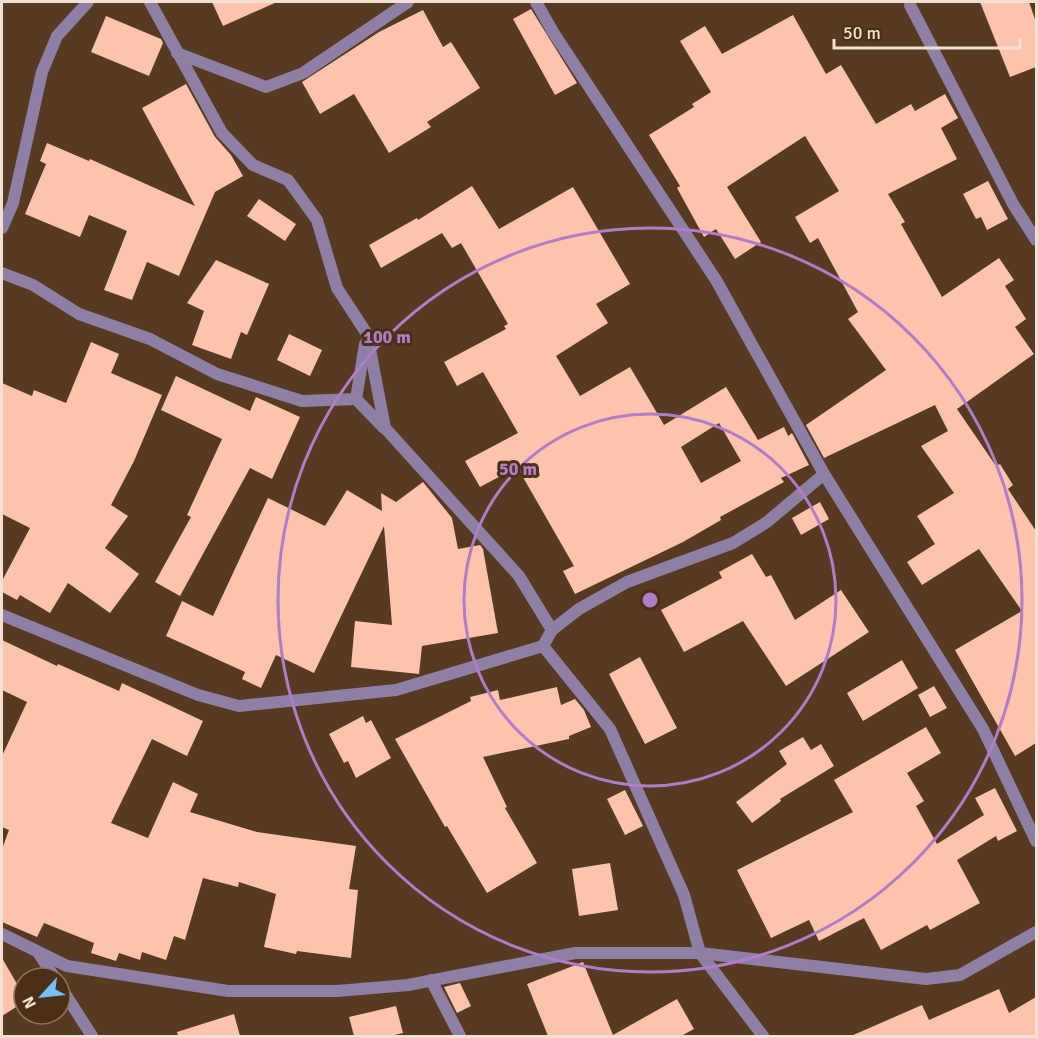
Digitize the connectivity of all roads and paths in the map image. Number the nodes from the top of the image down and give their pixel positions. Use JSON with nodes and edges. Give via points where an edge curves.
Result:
{"nodes":[{"id":1,"x":88,"y":2,"type":"edge"},
{"id":2,"x":150,"y":2,"type":"edge"},
{"id":3,"x":408,"y":2,"type":"edge"},
{"id":4,"x":536,"y":2,"type":"edge"},
{"id":5,"x":910,"y":5,"type":"dead end"},
{"id":6,"x":177,"y":53,"type":"junction"},
{"id":7,"x":2,"y":228,"type":"edge"},
{"id":8,"x":1036,"y":240,"type":"edge"},
{"id":9,"x":2,"y":273,"type":"edge"},
{"id":10,"x":367,"y":334,"type":"junction"},
{"id":11,"x":356,"y":399,"type":"junction"},
{"id":12,"x":385,"y":429,"type":"junction"},
{"id":13,"x":824,"y":474,"type":"junction"},
{"id":14,"x":2,"y":615,"type":"edge"},
{"id":15,"x":552,"y":630,"type":"junction"},
{"id":16,"x":543,"y":646,"type":"junction"},
{"id":17,"x":1036,"y":841,"type":"edge"},
{"id":18,"x":1036,"y":932,"type":"edge"},
{"id":19,"x":2,"y":934,"type":"edge"},
{"id":20,"x":39,"y":952,"type":"junction"},
{"id":21,"x":700,"y":953,"type":"junction"},
{"id":22,"x":48,"y":966,"type":"edge"},
{"id":23,"x":431,"y":980,"type":"junction"},
{"id":24,"x":72,"y":1005,"type":"edge"},
{"id":25,"x":92,"y":1036,"type":"edge"},
{"id":26,"x":460,"y":1036,"type":"edge"},
{"id":27,"x":763,"y":1036,"type":"edge"}],
"edges":[{"from":1,"to":7,"type":"street","via":[[57,36],[42,72],[13,203]]},
{"from":2,"to":6,"type":"street"},
{"from":3,"to":6,"type":"street","via":[[303,73],[266,87]]},
{"from":4,"to":13,"type":"street","via":[[716,280]]},
{"from":5,"to":8,"type":"street"},
{"from":6,"to":10,"type":"street","via":[[222,133],[253,165],[288,180],[317,220],[337,288]]},
{"from":9,"to":11,"type":"street","via":[[33,285],[79,314],[150,339],[217,374],[302,401]]},
{"from":10,"to":11,"type":"street"},
{"from":10,"to":12,"type":"street"},
{"from":11,"to":12,"type":"street"},
{"from":12,"to":15,"type":"street","via":[[519,576]]},
{"from":13,"to":15,"type":"street","via":[[767,522],[733,543],[627,582],[579,609]]},
{"from":13,"to":17,"type":"street","via":[[983,729]]},
{"from":14,"to":16,"type":"street","via":[[198,695],[239,706],[396,690]]},
{"from":15,"to":16,"type":"street"},
{"from":16,"to":21,"type":"street","via":[[610,729],[684,895]]},
{"from":18,"to":21,"type":"street","via":[[960,975],[926,979]]},
{"from":19,"to":20,"type":"street"},
{"from":20,"to":22,"type":"street"},
{"from":20,"to":23,"type":"street","via":[[67,966],[228,991],[337,991]]},
{"from":21,"to":23,"type":"street","via":[[575,953]]},
{"from":21,"to":27,"type":"street"},
{"from":23,"to":26,"type":"street"},
{"from":24,"to":25,"type":"street"}]}
